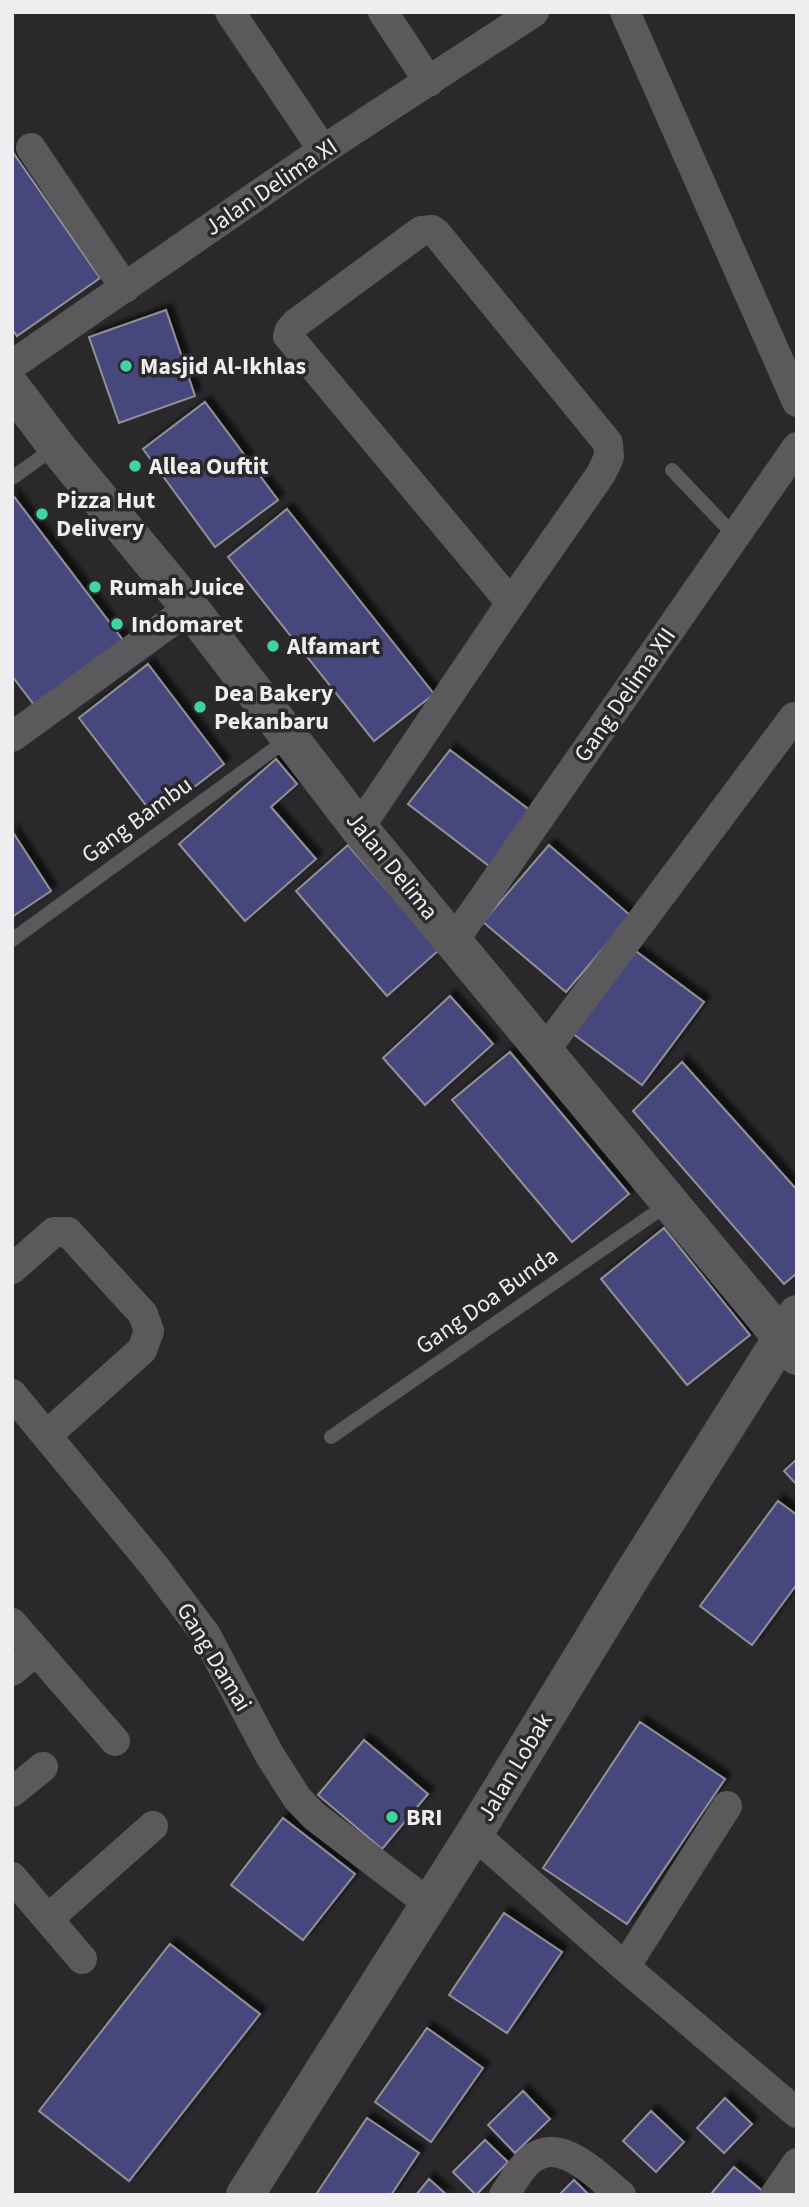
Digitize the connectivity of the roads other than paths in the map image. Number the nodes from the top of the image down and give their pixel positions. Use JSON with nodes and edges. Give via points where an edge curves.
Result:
{"nodes":[{"id":1,"x":230,"y":12,"type":"edge"},
{"id":2,"x":383,"y":12,"type":"edge"},
{"id":3,"x":534,"y":12,"type":"edge"},
{"id":4,"x":625,"y":12,"type":"edge"},
{"id":5,"x":429,"y":82,"type":"junction"},
{"id":6,"x":31,"y":148,"type":"dead end"},
{"id":7,"x":323,"y":150,"type":"junction"},
{"id":8,"x":125,"y":288,"type":"junction"},
{"id":9,"x":12,"y":365,"type":"edge"},
{"id":10,"x":12,"y":388,"type":"edge"},
{"id":11,"x":797,"y":402,"type":"edge"},
{"id":12,"x":56,"y":446,"type":"junction"},
{"id":13,"x":797,"y":447,"type":"edge"},
{"id":14,"x":672,"y":470,"type":"dead end"},
{"id":15,"x":12,"y":478,"type":"edge"},
{"id":16,"x":735,"y":536,"type":"junction"},
{"id":17,"x":511,"y":603,"type":"junction"},
{"id":18,"x":190,"y":608,"type":"junction"},
{"id":19,"x":793,"y":717,"type":"dead end"},
{"id":20,"x":12,"y":737,"type":"edge"},
{"id":21,"x":289,"y":738,"type":"junction"},
{"id":22,"x":359,"y":828,"type":"junction"},
{"id":23,"x":12,"y":940,"type":"edge"},
{"id":24,"x":453,"y":942,"type":"junction"},
{"id":25,"x":545,"y":1050,"type":"junction"},
{"id":26,"x":669,"y":1203,"type":"junction"},
{"id":27,"x":12,"y":1269,"type":"edge"},
{"id":28,"x":791,"y":1336,"type":"edge"},
{"id":29,"x":12,"y":1394,"type":"edge"},
{"id":30,"x":47,"y":1435,"type":"junction"},
{"id":31,"x":331,"y":1437,"type":"dead end"},
{"id":32,"x":12,"y":1623,"type":"edge"},
{"id":33,"x":36,"y":1651,"type":"junction"},
{"id":34,"x":12,"y":1671,"type":"edge"},
{"id":35,"x":115,"y":1741,"type":"dead end"},
{"id":36,"x":43,"y":1767,"type":"dead end"},
{"id":37,"x":12,"y":1792,"type":"edge"},
{"id":38,"x":727,"y":1806,"type":"dead end"},
{"id":39,"x":153,"y":1826,"type":"dead end"},
{"id":40,"x":474,"y":1834,"type":"junction"},
{"id":41,"x":12,"y":1877,"type":"edge"},
{"id":42,"x":428,"y":1903,"type":"junction"},
{"id":43,"x":48,"y":1919,"type":"junction"},
{"id":44,"x":82,"y":1959,"type":"dead end"},
{"id":45,"x":625,"y":1967,"type":"junction"},
{"id":46,"x":797,"y":2113,"type":"edge"},
{"id":47,"x":797,"y":2163,"type":"edge"},
{"id":48,"x":245,"y":2195,"type":"edge"},
{"id":49,"x":503,"y":2195,"type":"edge"},
{"id":50,"x":621,"y":2195,"type":"edge"},
{"id":51,"x":775,"y":2195,"type":"edge"}],
"edges":[{"from":1,"to":7,"type":"street"},
{"from":2,"to":5,"type":"street"},
{"from":3,"to":5,"type":"street","name":"Jalan Delima XI"},
{"from":4,"to":11,"type":"street"},
{"from":5,"to":7,"type":"street","name":"Jalan Delima XI"},
{"from":6,"to":8,"type":"street"},
{"from":7,"to":8,"type":"street","name":"Jalan Delima XI"},
{"from":8,"to":9,"type":"street","name":"Jalan Delima XI"},
{"from":10,"to":12,"type":"main road","name":"Jalan Delima"},
{"from":12,"to":15,"type":"lane"},
{"from":12,"to":18,"type":"main road","name":"Jalan Delima"},
{"from":13,"to":16,"type":"street","name":"Gang Delima XII"},
{"from":14,"to":16,"type":"lane"},
{"from":16,"to":24,"type":"street","name":"Gang Delima XII"},
{"from":17,"to":17,"type":"street","via":[[601,474],[609,457],[608,443],[437,234],[421,231],[295,324],[288,336]]},
{"from":17,"to":22,"type":"street"},
{"from":18,"to":20,"type":"street"},
{"from":18,"to":21,"type":"main road","name":"Jalan Delima"},
{"from":19,"to":25,"type":"street"},
{"from":21,"to":22,"type":"main road","name":"Jalan Delima"},
{"from":21,"to":23,"type":"lane","name":"Gang Bambu"},
{"from":22,"to":24,"type":"main road","name":"Jalan Delima"},
{"from":24,"to":25,"type":"main road","name":"Jalan Delima"},
{"from":25,"to":26,"type":"main road","name":"Jalan Delima"},
{"from":26,"to":28,"type":"main road","name":"Jalan Delima"},
{"from":26,"to":31,"type":"lane","name":"Gang Doa Bunda"},
{"from":27,"to":30,"type":"street","via":[[54,1232],[68,1232],[143,1314],[149,1331],[142,1350]]},
{"from":28,"to":40,"type":"main road","name":"Jalan Lobak","via":[[631,1577]]},
{"from":29,"to":30,"type":"street","name":"Gang Damai"},
{"from":30,"to":42,"type":"street","name":"Gang Damai","via":[[206,1635],[297,1798]]},
{"from":32,"to":33,"type":"street"},
{"from":33,"to":34,"type":"street"},
{"from":33,"to":35,"type":"street"},
{"from":36,"to":37,"type":"street"},
{"from":38,"to":45,"type":"street"},
{"from":39,"to":43,"type":"street"},
{"from":40,"to":42,"type":"main road","name":"Jalan Lobak"},
{"from":40,"to":45,"type":"street"},
{"from":41,"to":43,"type":"street"},
{"from":42,"to":48,"type":"main road","name":"Jalan Lobak"},
{"from":43,"to":44,"type":"street"},
{"from":45,"to":46,"type":"street"},
{"from":47,"to":51,"type":"street"},
{"from":49,"to":50,"type":"street","via":[[527,2162],[554,2151],[567,2153]]}]}
